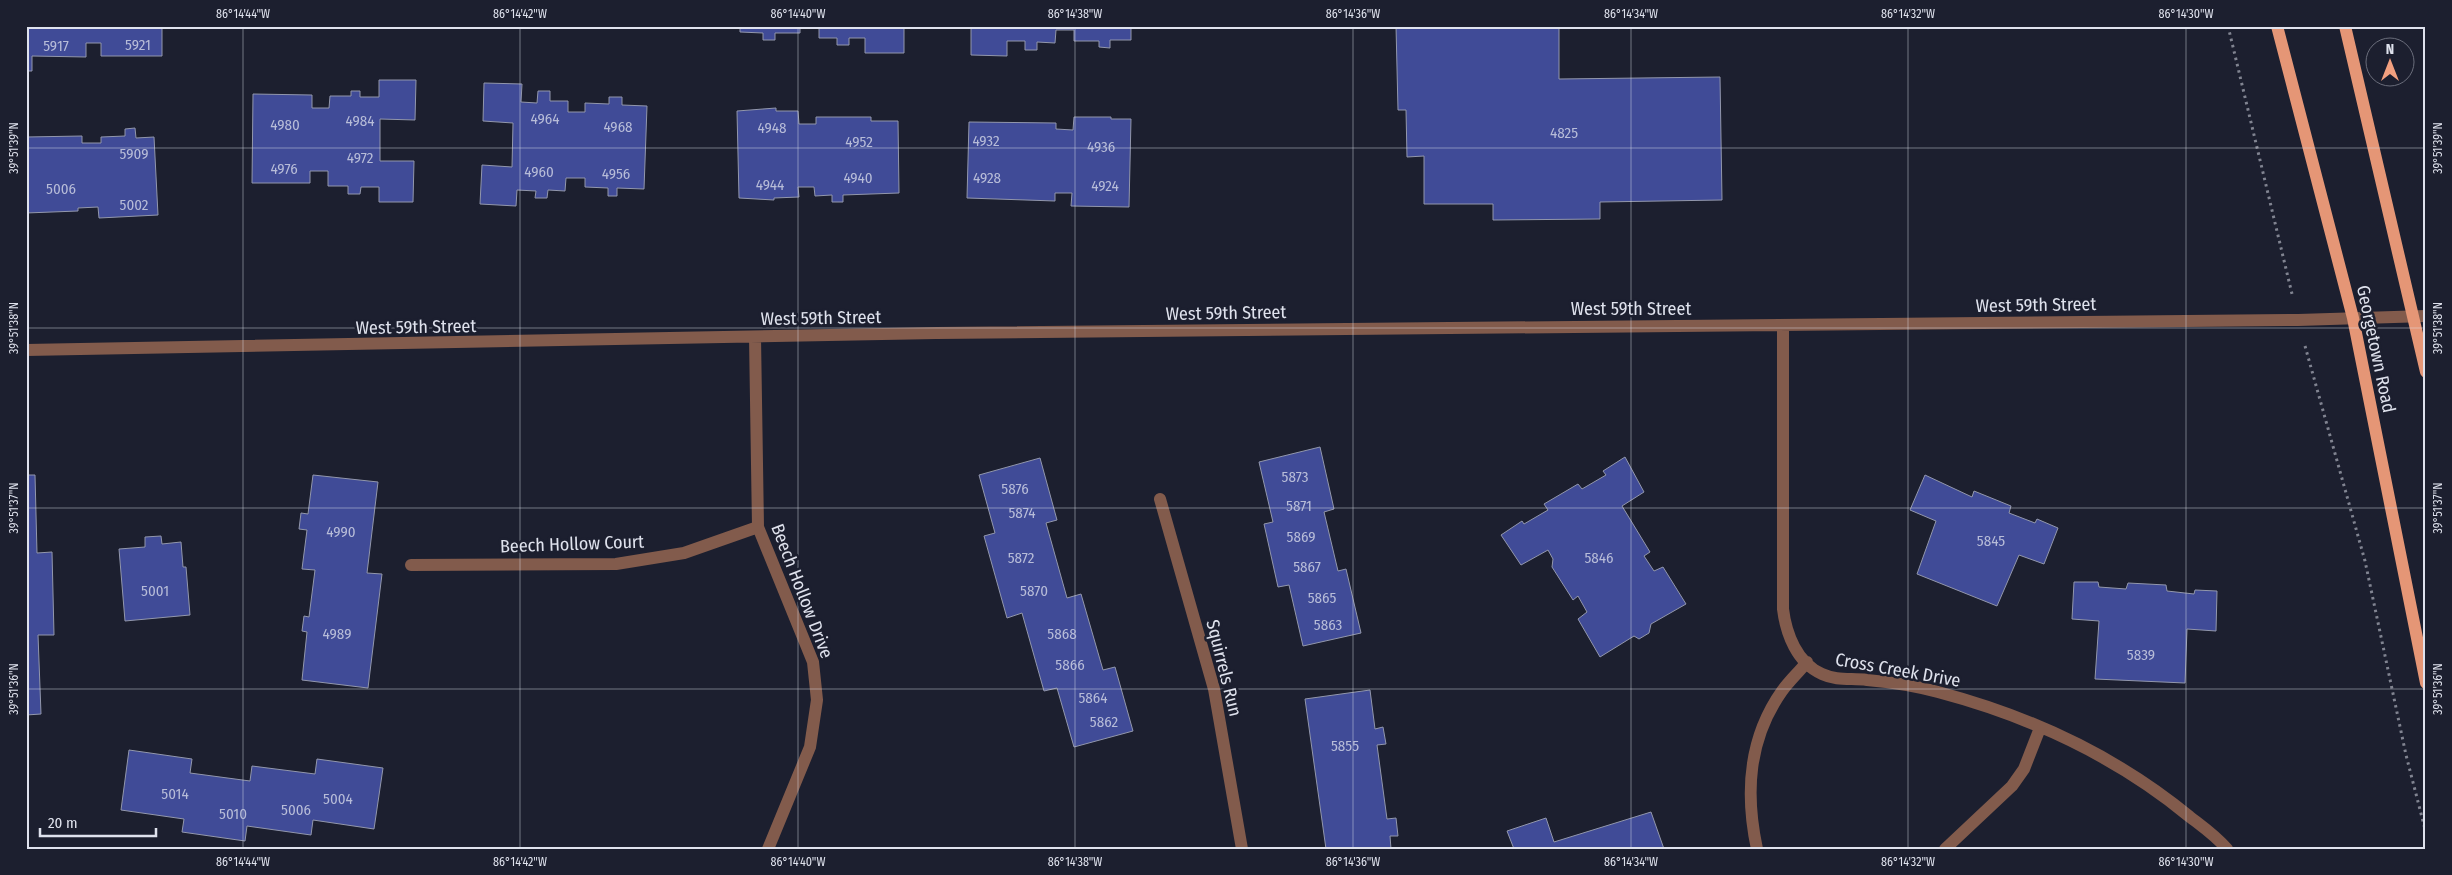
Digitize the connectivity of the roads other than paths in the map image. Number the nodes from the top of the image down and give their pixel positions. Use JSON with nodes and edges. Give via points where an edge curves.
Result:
{"nodes":[{"id":1,"x":2276,"y":26,"type":"edge"},
{"id":2,"x":2345,"y":26,"type":"edge"},
{"id":3,"x":2420,"y":316,"type":"edge"},
{"id":4,"x":2353,"y":318,"type":"junction"},
{"id":5,"x":1783,"y":326,"type":"junction"},
{"id":6,"x":755,"y":337,"type":"junction"},
{"id":7,"x":26,"y":350,"type":"edge"},
{"id":8,"x":2426,"y":372,"type":"edge"},
{"id":9,"x":1160,"y":498,"type":"dead end"},
{"id":10,"x":758,"y":527,"type":"junction"},
{"id":11,"x":411,"y":565,"type":"dead end"},
{"id":12,"x":1807,"y":662,"type":"junction"},
{"id":13,"x":2426,"y":683,"type":"edge"},
{"id":14,"x":2040,"y":728,"type":"junction"},
{"id":15,"x":768,"y":849,"type":"edge"},
{"id":16,"x":1242,"y":849,"type":"edge"},
{"id":17,"x":1757,"y":849,"type":"edge"},
{"id":18,"x":1945,"y":849,"type":"edge"},
{"id":19,"x":2227,"y":849,"type":"edge"}],
"edges":[{"from":1,"to":4,"type":"main road","name":"Georgetown Road"},
{"from":2,"to":3,"type":"main road"},
{"from":3,"to":4,"type":"street","name":"West 59th Street"},
{"from":3,"to":8,"type":"main road"},
{"from":4,"to":5,"type":"street","name":"West 59th Street"},
{"from":4,"to":13,"type":"main road","name":"Georgetown Road"},
{"from":5,"to":6,"type":"street","name":"West 59th Street"},
{"from":5,"to":12,"type":"street","name":"Cross Creek Drive","via":[[1783,609],[1789,638]]},
{"from":6,"to":7,"type":"street","name":"West 59th Street"},
{"from":6,"to":10,"type":"street","name":"Beech Hollow Drive"},
{"from":9,"to":16,"type":"street","name":"Squirrels Run","via":[[1214,688]]},
{"from":10,"to":11,"type":"street","name":"Beech Hollow Court","via":[[705,547],[616,564]]},
{"from":10,"to":15,"type":"street","name":"Beech Hollow Drive","via":[[812,662],[817,700],[810,747]]},
{"from":12,"to":14,"type":"street","name":"Cross Creek Drive","via":[[1821,674],[1938,692],[1981,704]]},
{"from":12,"to":17,"type":"street","via":[[1782,690],[1759,734],[1751,766],[1749,801]]},
{"from":14,"to":18,"type":"street","via":[[2024,769],[2012,786]]},
{"from":14,"to":19,"type":"street","name":"Cross Creek Drive","via":[[2089,749],[2135,775],[2206,828]]}]}
